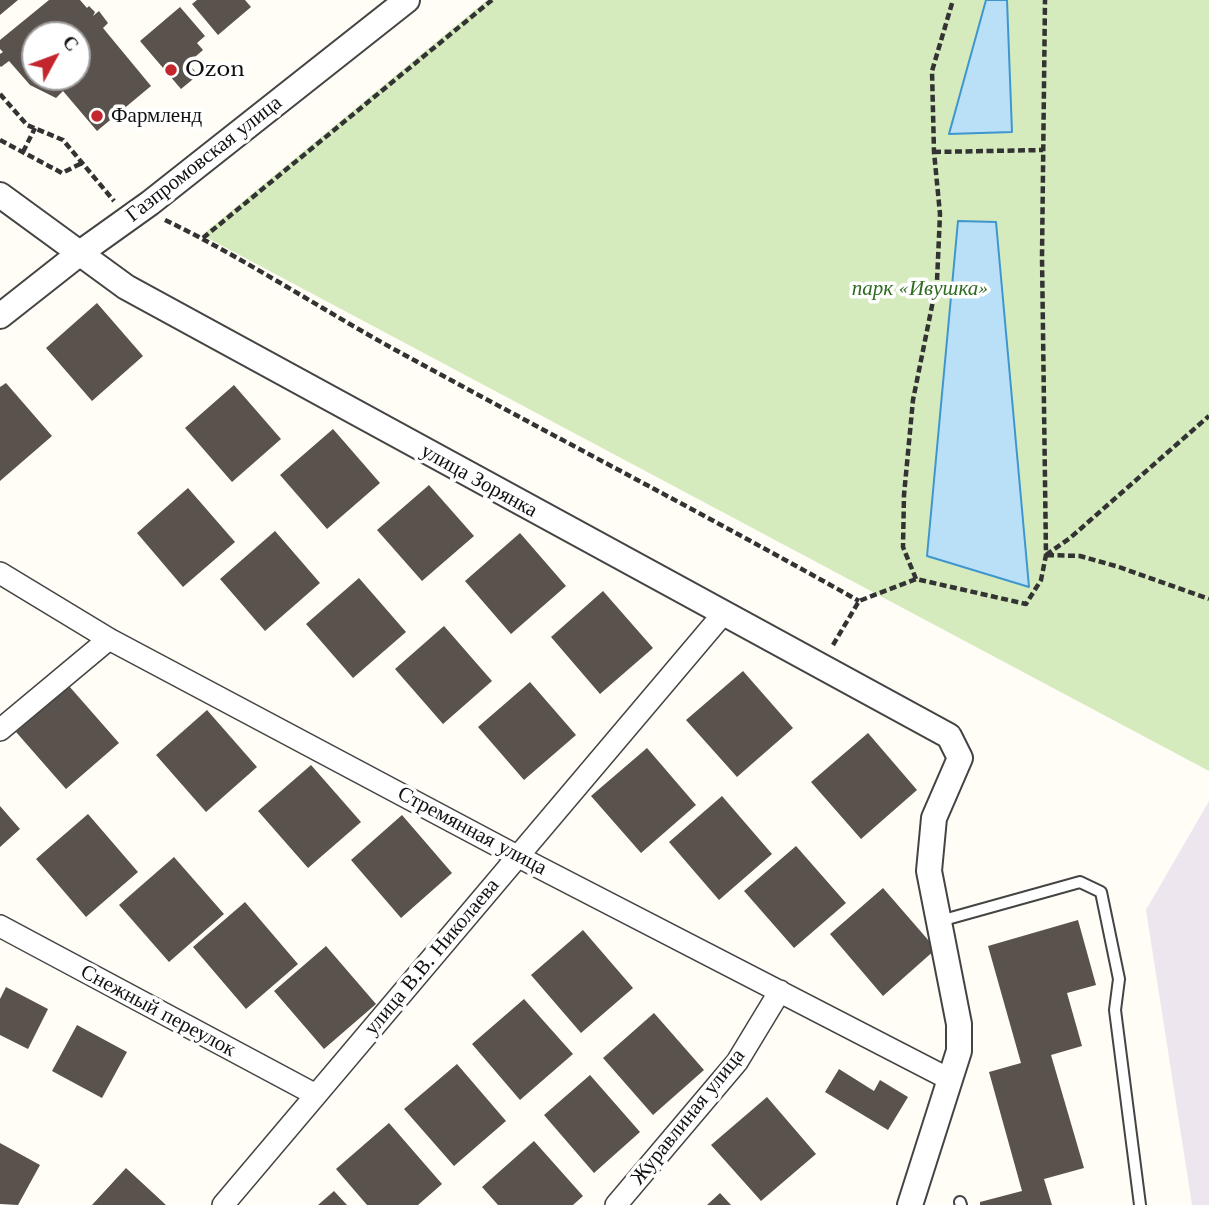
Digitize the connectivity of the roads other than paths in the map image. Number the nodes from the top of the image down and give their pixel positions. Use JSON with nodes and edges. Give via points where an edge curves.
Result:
{"nodes":[{"id":1,"x":407,"y":0,"type":"edge"},
{"id":2,"x":0,"y":195,"type":"edge"},
{"id":3,"x":80,"y":253,"type":"junction"},
{"id":4,"x":0,"y":316,"type":"edge"},
{"id":5,"x":0,"y":573,"type":"edge"},
{"id":6,"x":723,"y":614,"type":"junction"},
{"id":7,"x":108,"y":639,"type":"junction"},
{"id":8,"x":0,"y":730,"type":"edge"},
{"id":9,"x":517,"y":856,"type":"junction"},
{"id":10,"x":940,"y":921,"type":"junction"},
{"id":11,"x":0,"y":926,"type":"edge"},
{"id":12,"x":780,"y":991,"type":"junction"},
{"id":13,"x":949,"y":1079,"type":"junction"},
{"id":14,"x":316,"y":1095,"type":"junction"},
{"id":15,"x":223,"y":1205,"type":"edge"},
{"id":16,"x":616,"y":1205,"type":"edge"},
{"id":17,"x":910,"y":1205,"type":"edge"},
{"id":18,"x":1140,"y":1205,"type":"edge"}],
"edges":[{"from":1,"to":3,"type":"street","name":"Газпромовская улица"},
{"from":2,"to":3,"type":"street","name":"улица Зорянка"},
{"from":3,"to":4,"type":"street","name":"Газпромовская улица"},
{"from":3,"to":6,"type":"street","name":"улица Зорянка","via":[[126,288]]},
{"from":5,"to":7,"type":"street","name":"Стремянная улица"},
{"from":6,"to":9,"type":"street","name":"улица В.В. Николаева"},
{"from":6,"to":10,"type":"street","name":"улица Зорянка","via":[[949,736],[960,758],[934,818],[929,871]]},
{"from":7,"to":8,"type":"street"},
{"from":7,"to":9,"type":"street","name":"Стремянная улица"},
{"from":9,"to":12,"type":"street","name":"Стремянная улица"},
{"from":9,"to":14,"type":"street","name":"улица В.В. Николаева"},
{"from":10,"to":13,"type":"street","via":[[960,1024],[959,1051]]},
{"from":10,"to":18,"type":"lane","via":[[1080,882],[1101,892],[1119,979],[1115,1010]]},
{"from":11,"to":14,"type":"street","name":"Снежный переулок"},
{"from":12,"to":13,"type":"street","name":"Стремянная улица"},
{"from":12,"to":16,"type":"street","name":"Журавлиная улица","via":[[737,1062]]},
{"from":13,"to":17,"type":"street"},
{"from":14,"to":15,"type":"street","name":"улица В.В. Николаева"}]}
